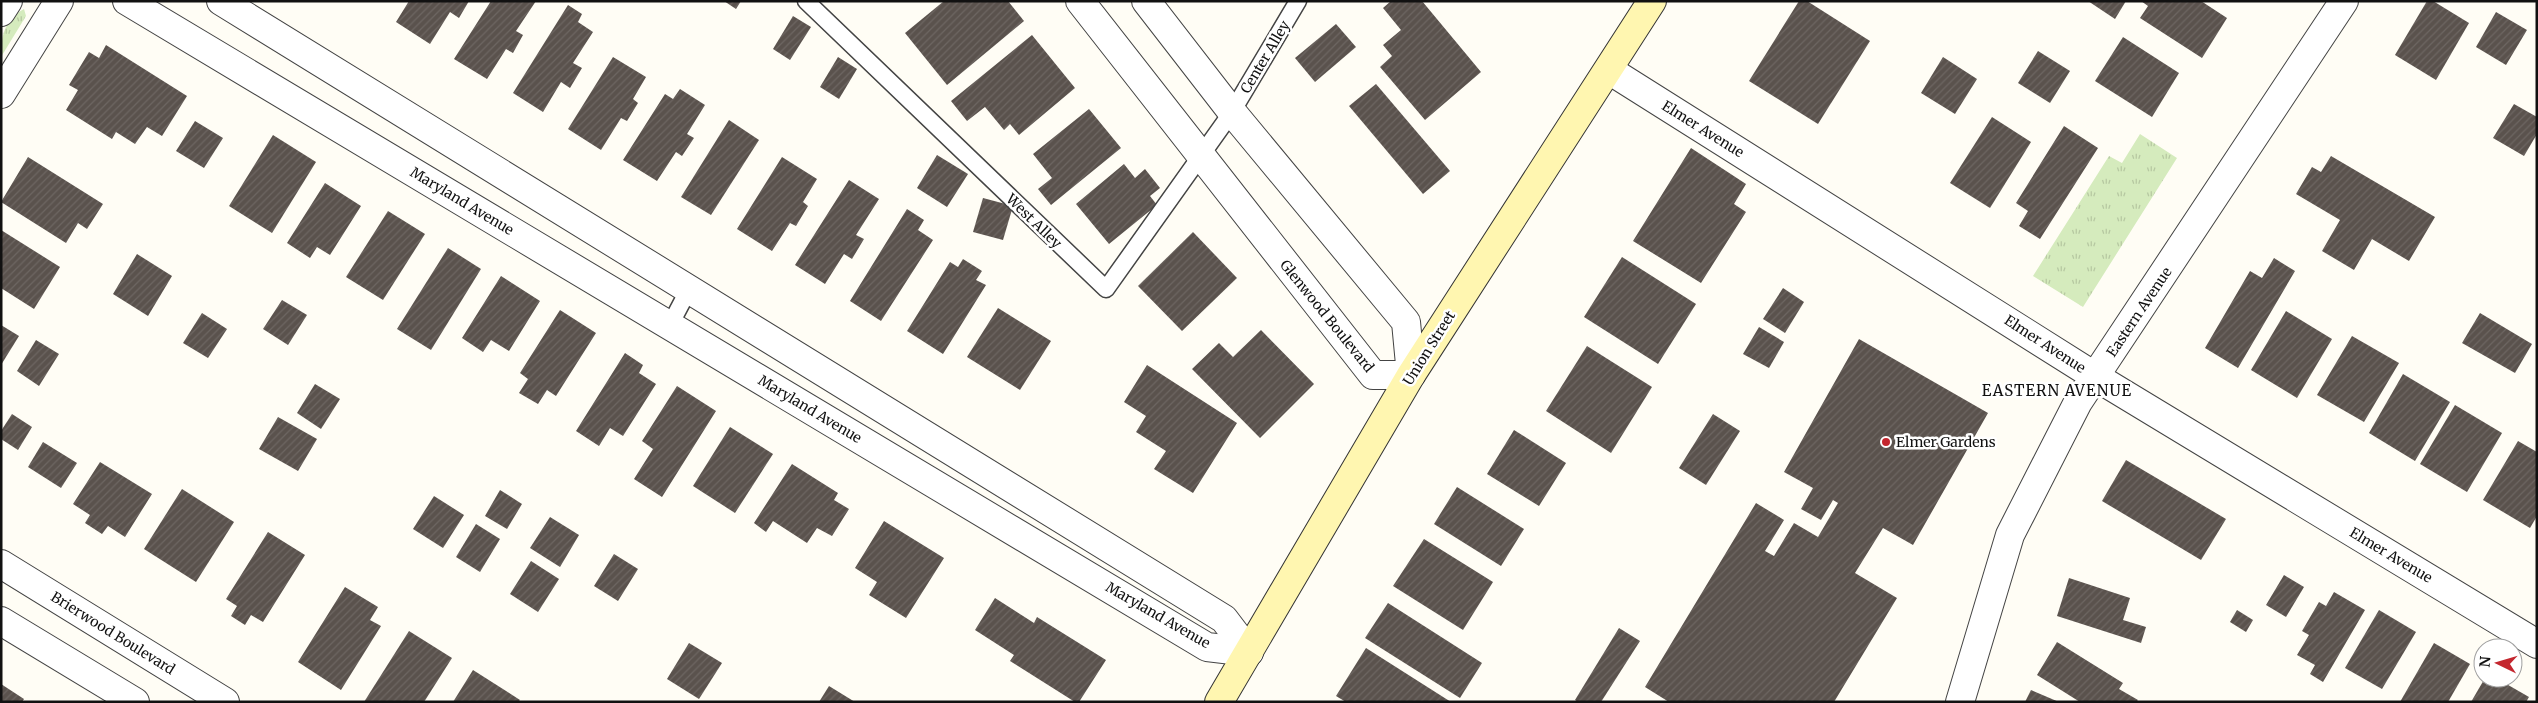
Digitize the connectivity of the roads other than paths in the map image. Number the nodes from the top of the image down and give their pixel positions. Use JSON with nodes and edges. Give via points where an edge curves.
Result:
{"nodes":[{"id":1,"x":8,"y":1,"type":"edge"},
{"id":2,"x":59,"y":1,"type":"edge"},
{"id":3,"x":127,"y":1,"type":"edge"},
{"id":4,"x":221,"y":1,"type":"edge"},
{"id":5,"x":806,"y":1,"type":"edge"},
{"id":6,"x":1080,"y":1,"type":"edge"},
{"id":7,"x":1146,"y":1,"type":"edge"},
{"id":8,"x":1298,"y":1,"type":"edge"},
{"id":9,"x":1652,"y":1,"type":"edge"},
{"id":10,"x":2344,"y":1,"type":"edge"},
{"id":11,"x":1,"y":12,"type":"edge"},
{"id":12,"x":1609,"y":70,"type":"junction"},
{"id":13,"x":1,"y":94,"type":"edge"},
{"id":14,"x":1232,"y":112,"type":"junction"},
{"id":15,"x":1200,"y":156,"type":"junction"},
{"id":16,"x":689,"y":289,"type":"junction"},
{"id":17,"x":670,"y":326,"type":"junction"},
{"id":18,"x":1411,"y":375,"type":"junction"},
{"id":19,"x":2096,"y":376,"type":"junction"},
{"id":20,"x":1,"y":564,"type":"edge"},
{"id":21,"x":1,"y":621,"type":"edge"},
{"id":22,"x":2537,"y":644,"type":"edge"},
{"id":23,"x":1249,"y":652,"type":"junction"},
{"id":24,"x":135,"y":702,"type":"edge"},
{"id":25,"x":225,"y":702,"type":"edge"},
{"id":26,"x":1219,"y":702,"type":"edge"},
{"id":27,"x":1960,"y":702,"type":"edge"}],
"edges":[{"from":1,"to":11,"type":"street"},
{"from":2,"to":13,"type":"street"},
{"from":3,"to":17,"type":"street","name":"Maryland Avenue"},
{"from":4,"to":16,"type":"street","name":"Maryland Avenue"},
{"from":5,"to":15,"type":"lane","name":"West Alley","via":[[1106,290]]},
{"from":6,"to":15,"type":"street","name":"Glenwood Boulevard"},
{"from":7,"to":14,"type":"street"},
{"from":8,"to":14,"type":"lane","name":"Center Alley"},
{"from":9,"to":12,"type":"main road","name":"Union Street"},
{"from":10,"to":19,"type":"street","name":"Eastern Avenue"},
{"from":12,"to":18,"type":"main road","name":"Union Street"},
{"from":12,"to":19,"type":"street","name":"Elmer Avenue"},
{"from":14,"to":15,"type":"lane","name":"West Alley"},
{"from":14,"to":18,"type":"street","via":[[1406,322]]},
{"from":15,"to":18,"type":"street","name":"Glenwood Boulevard","via":[[1373,375]]},
{"from":16,"to":17,"type":"lane"},
{"from":16,"to":23,"type":"street","name":"Maryland Avenue","via":[[1224,618]]},
{"from":17,"to":23,"type":"street","name":"Maryland Avenue","via":[[1208,646]]},
{"from":18,"to":23,"type":"main road","name":"Union Street"},
{"from":19,"to":22,"type":"street","name":"Elmer Avenue"},
{"from":19,"to":27,"type":"street","name":"Eastern Avenue","via":[[2078,402],[2010,535]]},
{"from":20,"to":25,"type":"street","name":"Brierwood Boulevard"},
{"from":21,"to":24,"type":"street"},
{"from":23,"to":26,"type":"main road","name":"Union Street"}]}
